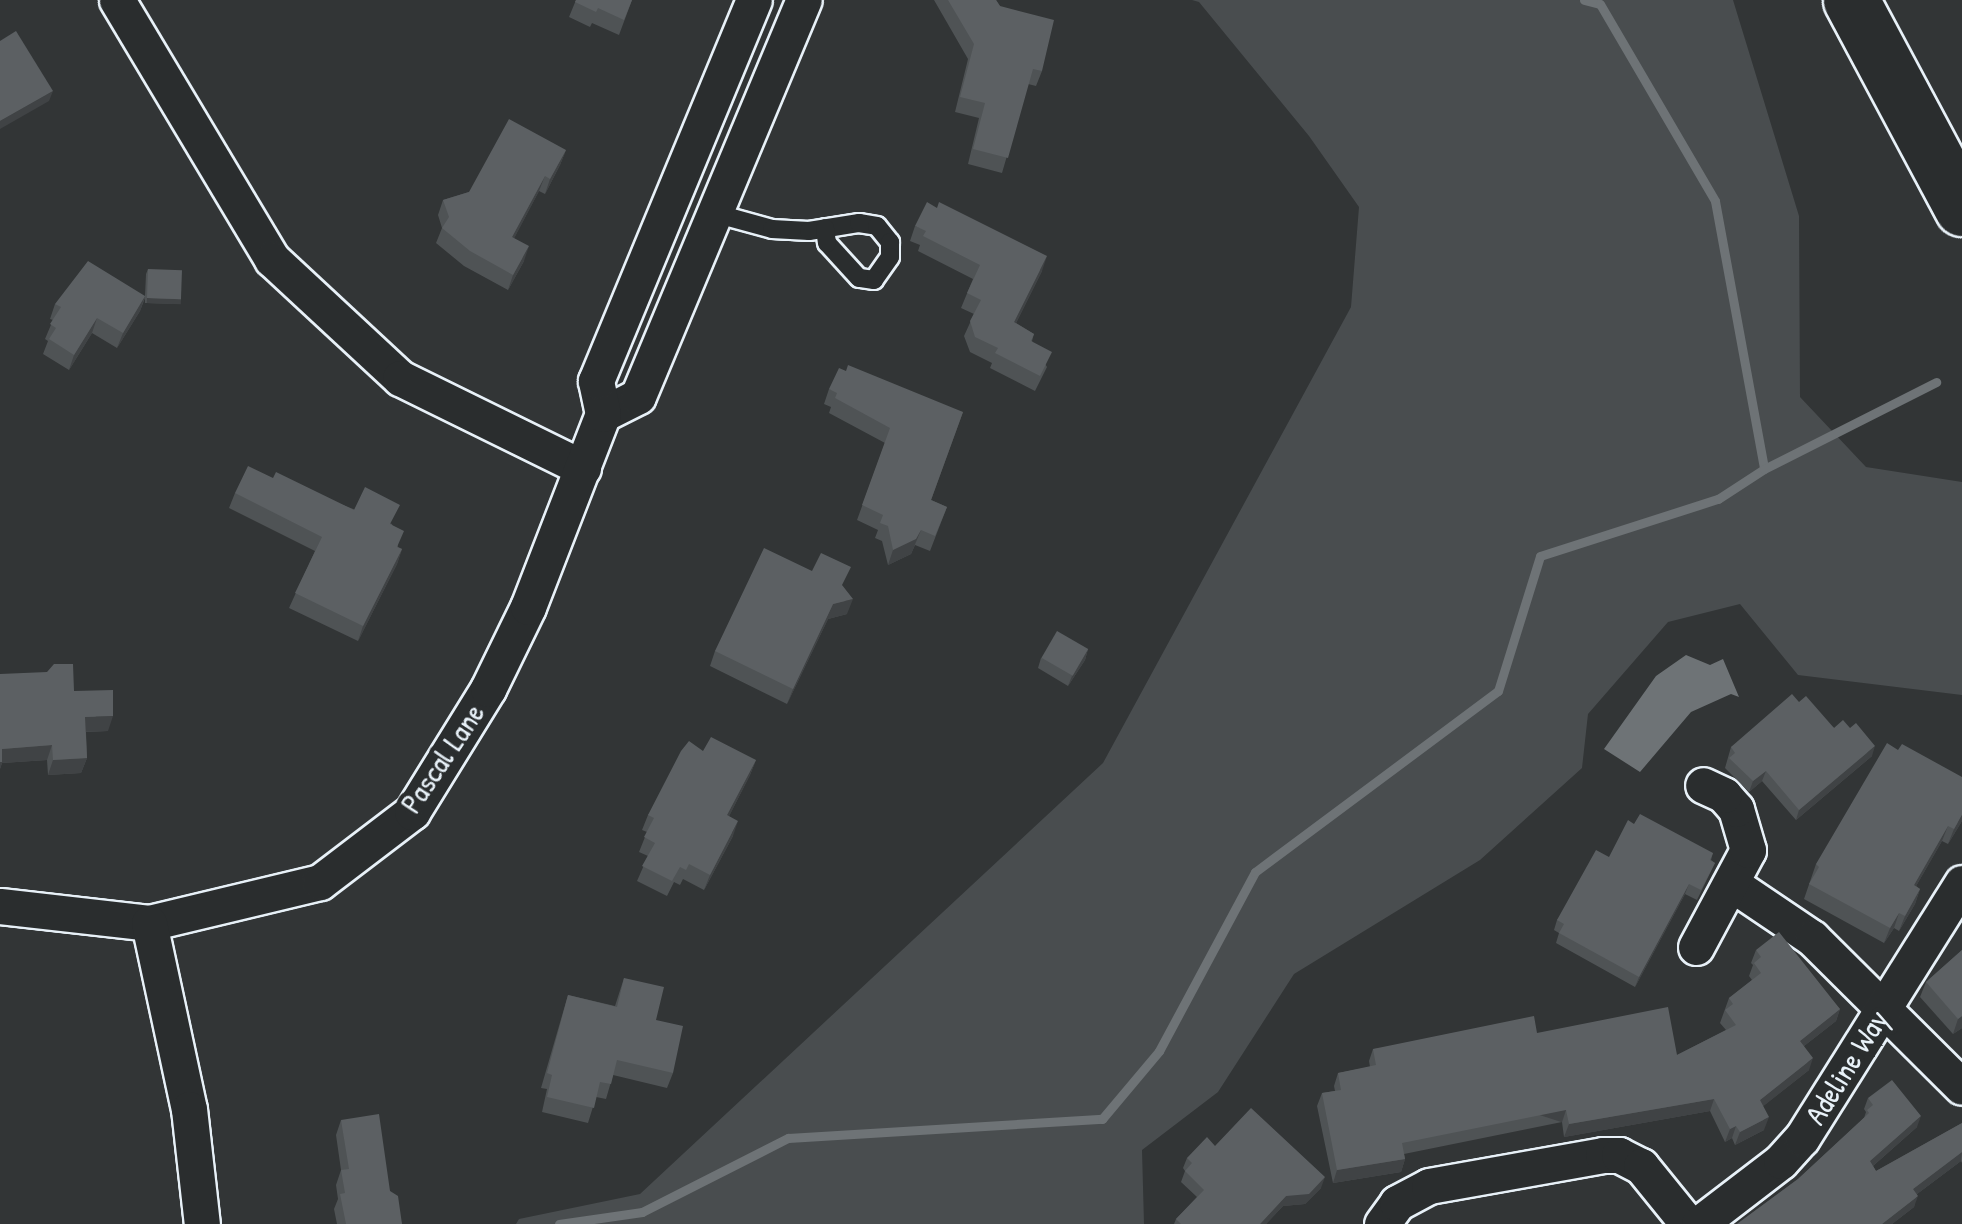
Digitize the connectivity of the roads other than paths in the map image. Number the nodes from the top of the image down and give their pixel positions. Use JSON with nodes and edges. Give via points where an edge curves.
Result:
{"nodes":[{"id":1,"x":117,"y":0,"type":"edge"},
{"id":2,"x":754,"y":0,"type":"edge"},
{"id":3,"x":804,"y":0,"type":"edge"},
{"id":4,"x":1851,"y":0,"type":"edge"},
{"id":5,"x":1962,"y":208,"type":"edge"},
{"id":6,"x":714,"y":213,"type":"junction"},
{"id":7,"x":824,"y":228,"type":"dead end"},
{"id":8,"x":603,"y":414,"type":"junction"},
{"id":9,"x":583,"y":468,"type":"junction"},
{"id":10,"x":1703,"y":786,"type":"dead end"},
{"id":11,"x":1962,"y":882,"type":"edge"},
{"id":12,"x":1732,"y":884,"type":"junction"},
{"id":13,"x":0,"y":906,"type":"edge"},
{"id":14,"x":149,"y":922,"type":"junction"},
{"id":15,"x":1696,"y":946,"type":"dead end"},
{"id":16,"x":1881,"y":1010,"type":"junction"},
{"id":17,"x":1962,"y":1087,"type":"edge"},
{"id":18,"x":202,"y":1224,"type":"edge"},
{"id":19,"x":1382,"y":1224,"type":"edge"},
{"id":20,"x":1688,"y":1224,"type":"edge"},
{"id":21,"x":1699,"y":1224,"type":"edge"}],
"edges":[{"from":1,"to":9,"type":"street","via":[[272,259],[400,378]]},
{"from":2,"to":8,"type":"street","name":"Pascal Lane","via":[[596,381]]},
{"from":3,"to":6,"type":"street"},
{"from":4,"to":5,"type":"highway"},
{"from":6,"to":7,"type":"lane","via":[[772,229]]},
{"from":6,"to":8,"type":"street","via":[[638,396]]},
{"from":8,"to":9,"type":"street","name":"Pascal Lane"},
{"from":9,"to":14,"type":"street","name":"Pascal Lane","via":[[488,688],[412,812],[320,882]]},
{"from":10,"to":12,"type":"street","via":[[1730,800],[1748,838],[1746,859]]},
{"from":11,"to":16,"type":"street","name":"Adeline Way"},
{"from":12,"to":15,"type":"street"},
{"from":12,"to":16,"type":"street","via":[[1801,928]]},
{"from":13,"to":14,"type":"street","name":"Pascal Lane"},
{"from":14,"to":18,"type":"street","via":[[189,1108]]},
{"from":16,"to":17,"type":"street"},
{"from":16,"to":21,"type":"street","name":"Adeline Way","via":[[1794,1147]]},
{"from":19,"to":20,"type":"street","via":[[1396,1203],[1429,1186],[1603,1155],[1641,1166]]}]}
